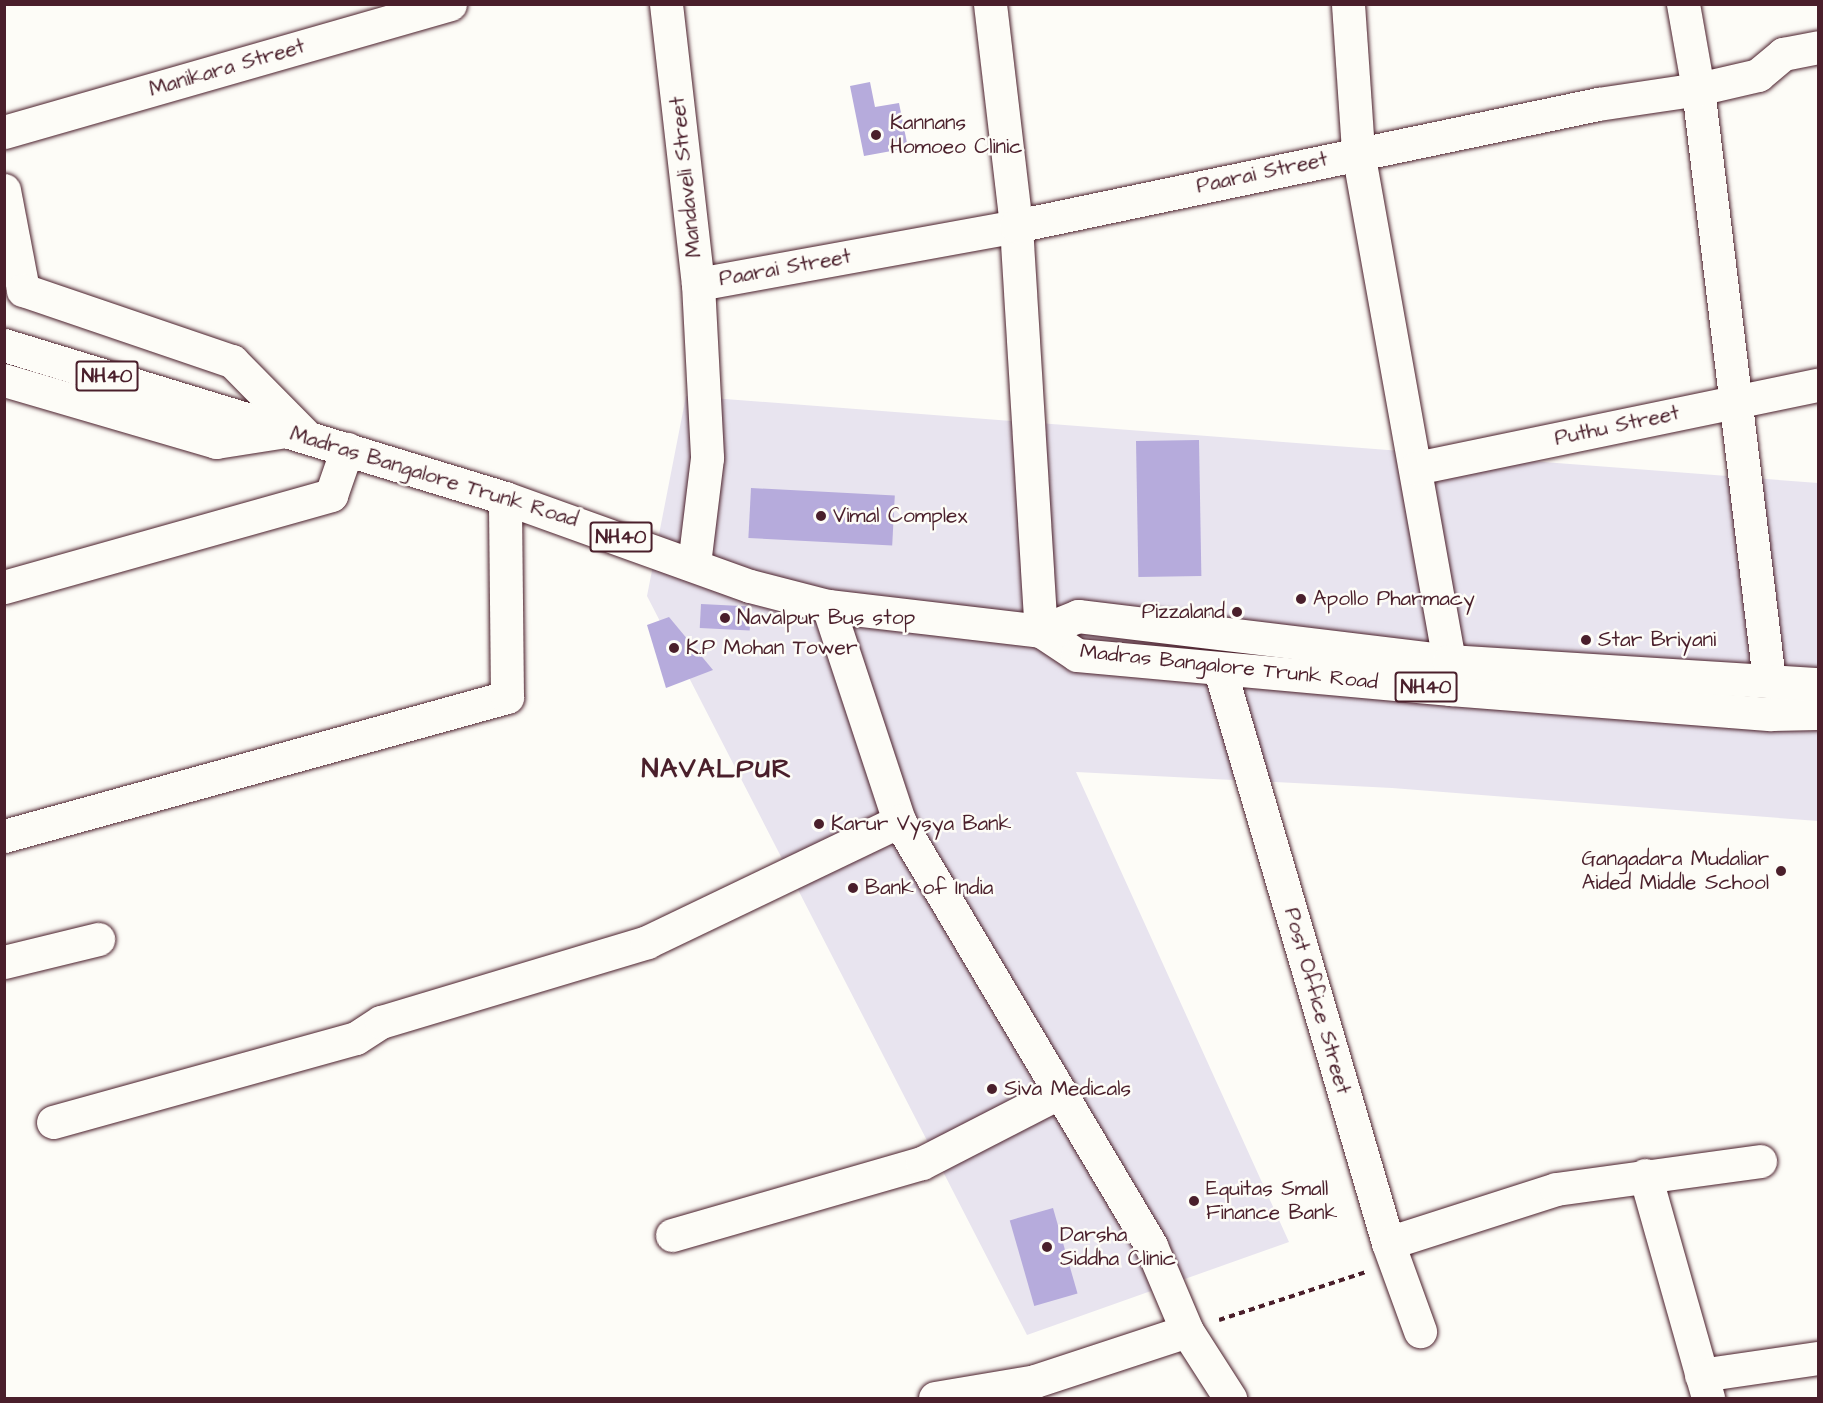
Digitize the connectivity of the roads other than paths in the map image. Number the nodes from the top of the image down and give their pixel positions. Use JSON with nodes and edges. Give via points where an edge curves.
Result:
{"nodes":[{"id":1,"x":450,"y":4,"type":"edge"},
{"id":2,"x":666,"y":4,"type":"edge"},
{"id":3,"x":990,"y":4,"type":"edge"},
{"id":4,"x":1348,"y":4,"type":"edge"},
{"id":5,"x":1683,"y":4,"type":"edge"},
{"id":6,"x":400,"y":11,"type":"edge"},
{"id":7,"x":1818,"y":47,"type":"edge"},
{"id":8,"x":1698,"y":89,"type":"junction"},
{"id":9,"x":4,"y":132,"type":"edge"},
{"id":10,"x":1358,"y":152,"type":"junction"},
{"id":11,"x":4,"y":190,"type":"edge"},
{"id":12,"x":1016,"y":226,"type":"junction"},
{"id":13,"x":698,"y":284,"type":"junction"},
{"id":14,"x":14,"y":287,"type":"edge"},
{"id":15,"x":4,"y":345,"type":"edge"},
{"id":16,"x":4,"y":380,"type":"edge"},
{"id":17,"x":1818,"y":385,"type":"edge"},
{"id":18,"x":1737,"y":400,"type":"junction"},
{"id":19,"x":296,"y":434,"type":"junction"},
{"id":20,"x":347,"y":450,"type":"junction"},
{"id":21,"x":1416,"y":468,"type":"junction"},
{"id":22,"x":505,"y":498,"type":"junction"},
{"id":23,"x":694,"y":564,"type":"junction"},
{"id":24,"x":4,"y":587,"type":"edge"},
{"id":25,"x":828,"y":606,"type":"junction"},
{"id":26,"x":1041,"y":631,"type":"junction"},
{"id":27,"x":1220,"y":670,"type":"junction"},
{"id":28,"x":1450,"y":675,"type":"junction"},
{"id":29,"x":1769,"y":680,"type":"junction"},
{"id":30,"x":1818,"y":684,"type":"edge"},
{"id":31,"x":1818,"y":713,"type":"edge"},
{"id":32,"x":899,"y":821,"type":"junction"},
{"id":33,"x":4,"y":836,"type":"edge"},
{"id":34,"x":98,"y":939,"type":"dead end"},
{"id":35,"x":4,"y":962,"type":"edge"},
{"id":36,"x":1060,"y":1092,"type":"junction"},
{"id":37,"x":53,"y":1122,"type":"dead end"},
{"id":38,"x":1760,"y":1161,"type":"dead end"},
{"id":39,"x":1645,"y":1175,"type":"junction"},
{"id":40,"x":672,"y":1235,"type":"dead end"},
{"id":41,"x":1391,"y":1253,"type":"junction"},
{"id":42,"x":1187,"y":1331,"type":"junction"},
{"id":43,"x":1419,"y":1331,"type":"dead end"},
{"id":44,"x":1818,"y":1358,"type":"edge"},
{"id":45,"x":1704,"y":1387,"type":"edge"},
{"id":46,"x":935,"y":1398,"type":"edge"},
{"id":47,"x":1230,"y":1398,"type":"edge"}],
"edges":[{"from":1,"to":6,"type":"main road","name":"Manikara Street"},
{"from":2,"to":13,"type":"main road","name":"Mandaveli Street"},
{"from":3,"to":12,"type":"main road"},
{"from":4,"to":10,"type":"main road"},
{"from":5,"to":8,"type":"main road"},
{"from":6,"to":9,"type":"main road","name":"Manikara Street"},
{"from":7,"to":8,"type":"main road","name":"Paarai Street","via":[[1783,54],[1758,75]]},
{"from":8,"to":10,"type":"main road","name":"Paarai Street","via":[[1598,104]]},
{"from":8,"to":18,"type":"main road"},
{"from":10,"to":12,"type":"main road","name":"Paarai Street"},
{"from":10,"to":21,"type":"main road"},
{"from":11,"to":14,"type":"main road"},
{"from":12,"to":13,"type":"main road","name":"Paarai Street"},
{"from":12,"to":26,"type":"main road"},
{"from":13,"to":23,"type":"main road","name":"Mandaveli Street","via":[[707,458]]},
{"from":14,"to":19,"type":"main road","via":[[232,361]]},
{"from":15,"to":19,"type":"main road","name":"Madras Bangalore Trunk Road","number":"NH40"},
{"from":16,"to":19,"type":"main road","via":[[216,442]]},
{"from":17,"to":18,"type":"main road","name":"Puthu Street"},
{"from":18,"to":21,"type":"main road","name":"Puthu Street"},
{"from":18,"to":29,"type":"main road"},
{"from":19,"to":20,"type":"main road","name":"Madras Bangalore Trunk Road","number":"NH40"},
{"from":20,"to":22,"type":"main road","name":"Madras Bangalore Trunk Road","number":"NH40"},
{"from":20,"to":24,"type":"main road","via":[[331,495]]},
{"from":21,"to":28,"type":"main road"},
{"from":22,"to":23,"type":"main road","name":"Madras Bangalore Trunk Road","number":"NH40"},
{"from":22,"to":33,"type":"main road","via":[[507,697]]},
{"from":23,"to":25,"type":"main road","name":"Madras Bangalore Trunk Road","number":"NH40","via":[[750,586]]},
{"from":25,"to":26,"type":"main road","name":"Madras Bangalore Trunk Road","number":"NH40"},
{"from":25,"to":32,"type":"main road"},
{"from":26,"to":27,"type":"main road","name":"Madras Bangalore Trunk Road","number":"NH40","via":[[1077,655]]},
{"from":26,"to":28,"type":"main road","name":"Madras Bangalore Trunk Road","number":"NH40","via":[[1078,616]]},
{"from":27,"to":28,"type":"main road","name":"Madras Bangalore Trunk Road","number":"NH40"},
{"from":27,"to":41,"type":"main road","name":"Post Office Street"},
{"from":28,"to":29,"type":"main road","name":"Madras Bangalore Trunk Road","number":"NH40"},
{"from":28,"to":31,"type":"main road","name":"Madras Bangalore Trunk Road","number":"NH40","via":[[1771,714]]},
{"from":29,"to":30,"type":"main road","name":"Madras Bangalore Trunk Road","number":"NH40"},
{"from":32,"to":36,"type":"main road"},
{"from":32,"to":37,"type":"main road","via":[[647,942],[381,1022],[356,1038]]},
{"from":34,"to":35,"type":"main road"},
{"from":36,"to":40,"type":"main road","via":[[922,1163]]},
{"from":36,"to":42,"type":"main road","via":[[1151,1246]]},
{"from":38,"to":39,"type":"main road"},
{"from":39,"to":41,"type":"main road","via":[[1556,1190]]},
{"from":39,"to":45,"type":"main road"},
{"from":41,"to":43,"type":"main road","name":"Post Office Street"},
{"from":42,"to":46,"type":"main road","via":[[1035,1381]]},
{"from":42,"to":47,"type":"main road"},
{"from":44,"to":45,"type":"main road"}]}
